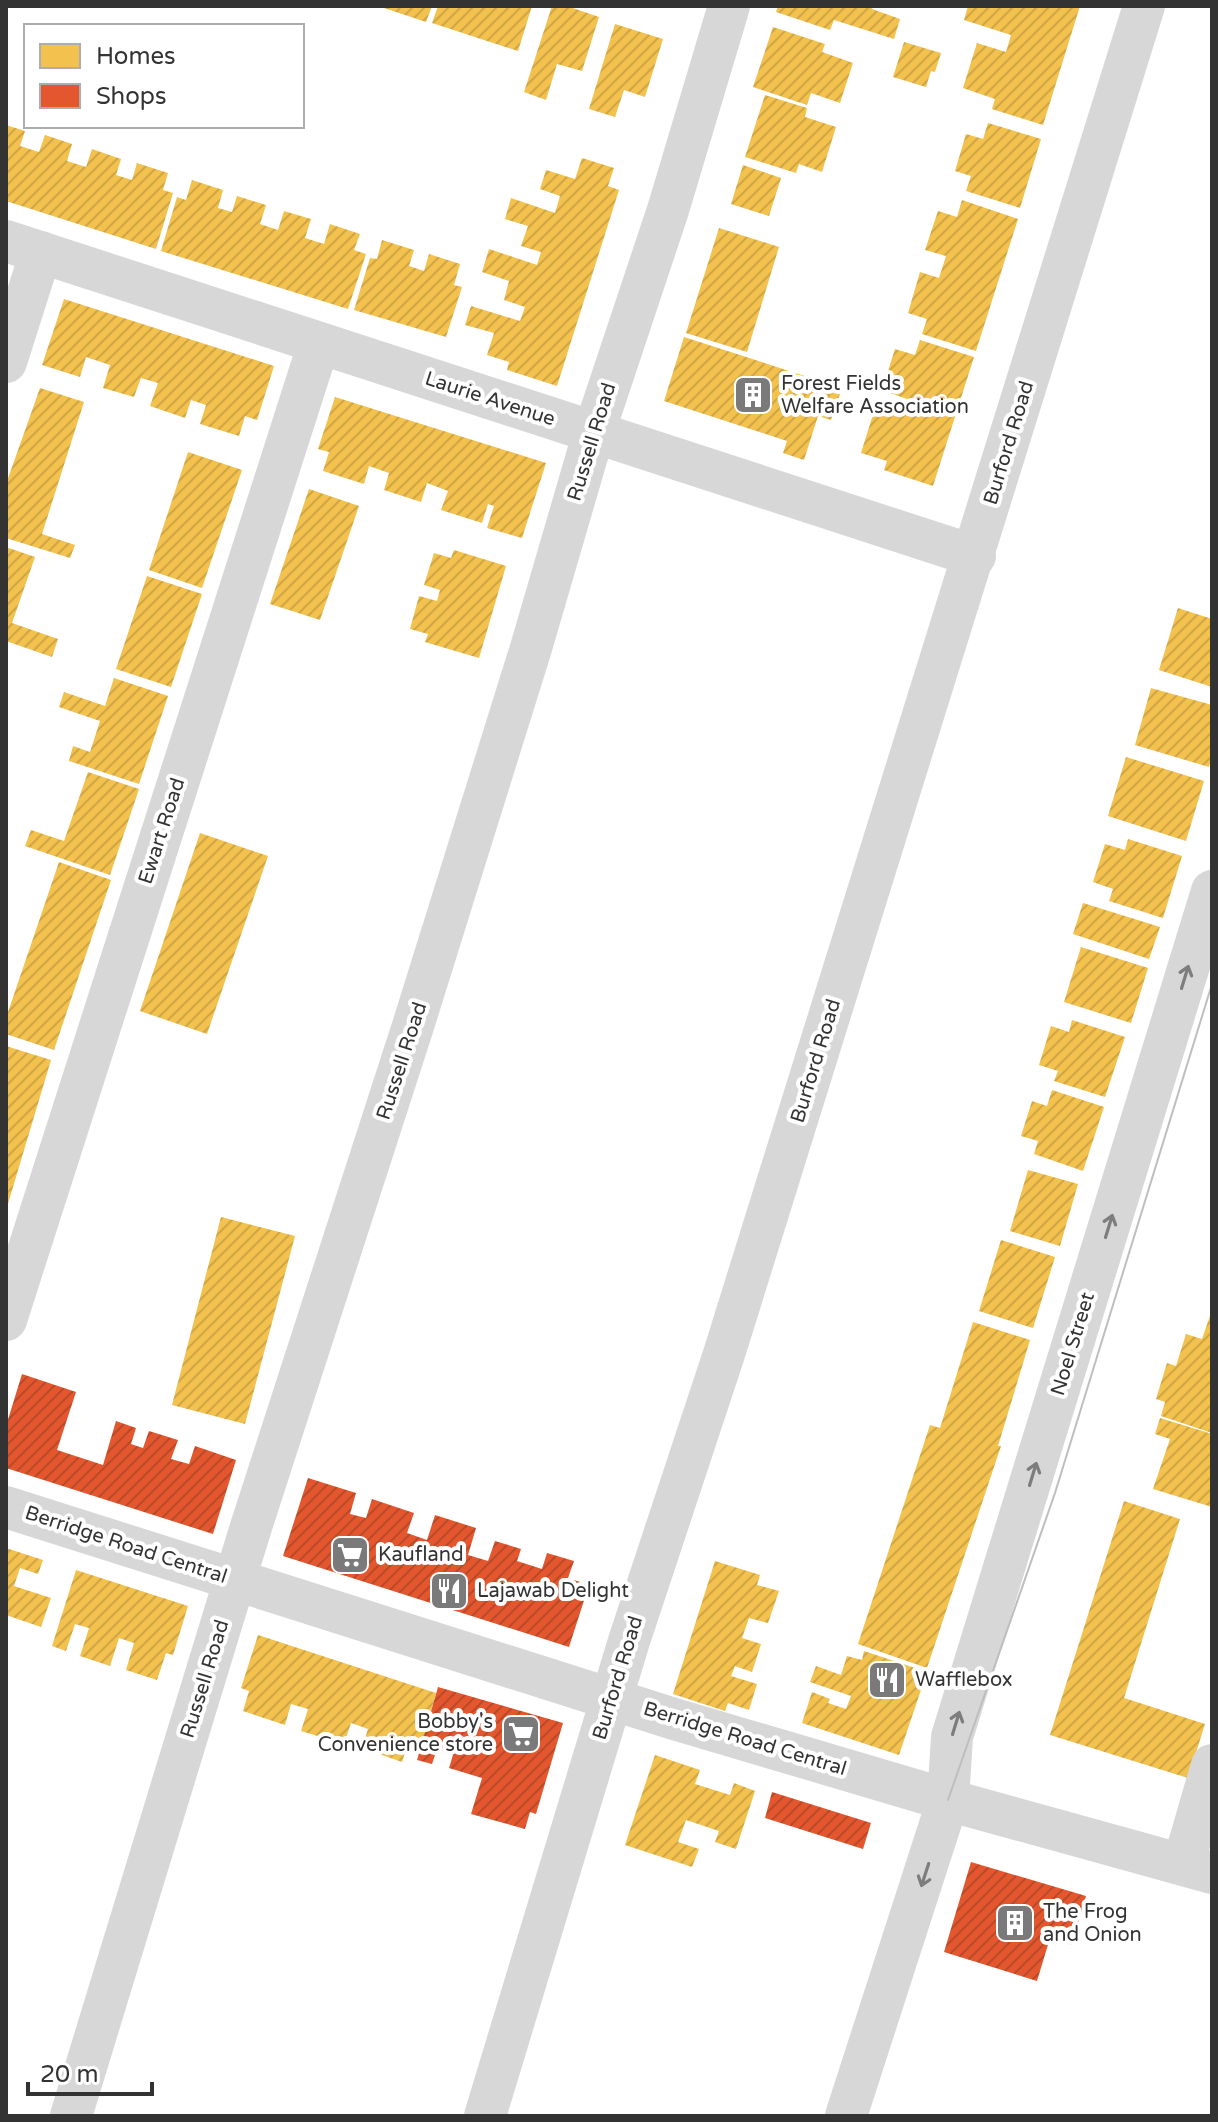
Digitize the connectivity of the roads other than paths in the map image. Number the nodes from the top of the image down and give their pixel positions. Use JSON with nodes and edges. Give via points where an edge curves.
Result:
{"nodes":[{"id":1,"x":1144,"y":6,"type":"edge"},
{"id":2,"x":720,"y":8,"type":"edge"},
{"id":3,"x":24,"y":246,"type":"edge"},
{"id":4,"x":319,"y":343,"type":"junction"},
{"id":5,"x":6,"y":362,"type":"edge"},
{"id":6,"x":594,"y":432,"type":"junction"},
{"id":7,"x":975,"y":556,"type":"junction"},
{"id":8,"x":1212,"y":891,"type":"edge"},
{"id":9,"x":6,"y":1320,"type":"edge"},
{"id":10,"x":6,"y":1507,"type":"edge"},
{"id":11,"x":235,"y":1580,"type":"junction"},
{"id":12,"x":611,"y":1697,"type":"junction"},
{"id":13,"x":1212,"y":1765,"type":"edge"},
{"id":14,"x":948,"y":1800,"type":"junction"},
{"id":15,"x":1198,"y":1869,"type":"edge"},
{"id":16,"x":71,"y":2116,"type":"edge"},
{"id":17,"x":485,"y":2116,"type":"edge"},
{"id":18,"x":846,"y":2116,"type":"edge"}],
"edges":[{"from":1,"to":7,"type":"street","name":"Burford Road"},
{"from":2,"to":6,"type":"street","name":"Russell Road","via":[[668,210]]},
{"from":3,"to":4,"type":"street","name":"Laurie Avenue"},
{"from":3,"to":5,"type":"street"},
{"from":4,"to":6,"type":"street","name":"Laurie Avenue"},
{"from":4,"to":9,"type":"street","name":"Ewart Road"},
{"from":6,"to":7,"type":"street","name":"Laurie Avenue"},
{"from":6,"to":11,"type":"street","name":"Russell Road","via":[[531,648]]},
{"from":7,"to":12,"type":"street","name":"Burford Road"},
{"from":14,"to":8,"type":"street","name":"Noel Street","one_way":true,"via":[[952,1737]]},
{"from":10,"to":11,"type":"street","name":"Berridge Road Central"},
{"from":11,"to":12,"type":"street","name":"Berridge Road Central"},
{"from":11,"to":16,"type":"street","name":"Russell Road"},
{"from":12,"to":14,"type":"street","name":"Berridge Road Central"},
{"from":12,"to":17,"type":"street","name":"Burford Road"},
{"from":13,"to":15,"type":"street"},
{"from":14,"to":15,"type":"street","name":"Berridge Road Central"},
{"from":14,"to":18,"type":"street","name":"Noel Street","one_way":true}]}
